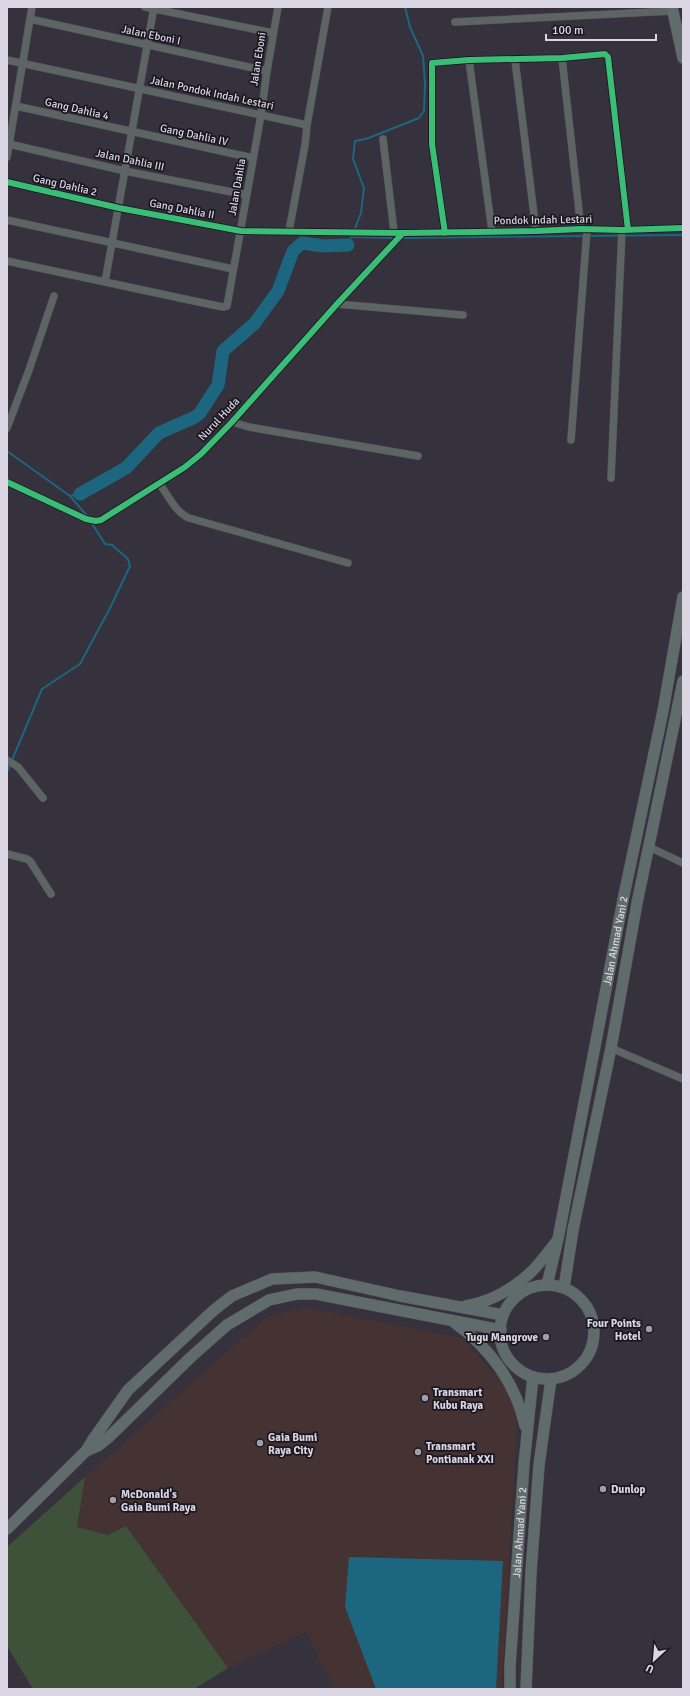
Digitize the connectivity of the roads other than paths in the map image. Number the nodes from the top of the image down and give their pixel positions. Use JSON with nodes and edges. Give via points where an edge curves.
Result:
{"nodes":[{"id":1,"x":32,"y":7,"type":"edge"},
{"id":2,"x":145,"y":7,"type":"edge"},
{"id":3,"x":278,"y":7,"type":"edge"},
{"id":4,"x":328,"y":7,"type":"edge"},
{"id":5,"x":154,"y":8,"type":"edge"},
{"id":6,"x":672,"y":9,"type":"edge"},
{"id":7,"x":30,"y":19,"type":"junction"},
{"id":8,"x":455,"y":22,"type":"dead end"},
{"id":9,"x":273,"y":33,"type":"junction"},
{"id":10,"x":147,"y":46,"type":"junction"},
{"id":11,"x":562,"y":58,"type":"junction"},
{"id":12,"x":683,"y":58,"type":"edge"},
{"id":13,"x":7,"y":60,"type":"edge"},
{"id":14,"x":469,"y":60,"type":"junction"},
{"id":15,"x":515,"y":60,"type":"junction"},
{"id":16,"x":24,"y":64,"type":"junction"},
{"id":17,"x":267,"y":71,"type":"junction"},
{"id":18,"x":139,"y":89,"type":"junction"},
{"id":19,"x":16,"y":106,"type":"junction"},
{"id":20,"x":261,"y":115,"type":"junction"},
{"id":21,"x":307,"y":125,"type":"junction"},
{"id":22,"x":132,"y":133,"type":"junction"},
{"id":23,"x":383,"y":138,"type":"dead end"},
{"id":24,"x":9,"y":144,"type":"junction"},
{"id":25,"x":7,"y":157,"type":"edge"},
{"id":26,"x":253,"y":158,"type":"junction"},
{"id":27,"x":125,"y":171,"type":"junction"},
{"id":28,"x":7,"y":182,"type":"edge"},
{"id":29,"x":246,"y":194,"type":"junction"},
{"id":30,"x":119,"y":208,"type":"junction"},
{"id":31,"x":7,"y":220,"type":"edge"},
{"id":32,"x":683,"y":228,"type":"edge"},
{"id":33,"x":584,"y":229,"type":"junction"},
{"id":34,"x":625,"y":230,"type":"junction"},
{"id":35,"x":241,"y":231,"type":"junction"},
{"id":36,"x":492,"y":231,"type":"junction"},
{"id":37,"x":536,"y":231,"type":"junction"},
{"id":38,"x":289,"y":232,"type":"junction"},
{"id":39,"x":349,"y":232,"type":"joint"},
{"id":40,"x":394,"y":232,"type":"junction"},
{"id":41,"x":403,"y":233,"type":"junction"},
{"id":42,"x":445,"y":233,"type":"junction"},
{"id":43,"x":112,"y":243,"type":"junction"},
{"id":44,"x":7,"y":260,"type":"edge"},
{"id":45,"x":233,"y":269,"type":"junction"},
{"id":46,"x":106,"y":282,"type":"junction"},
{"id":47,"x":54,"y":296,"type":"dead end"},
{"id":48,"x":337,"y":304,"type":"junction"},
{"id":49,"x":463,"y":315,"type":"dead end"},
{"id":50,"x":232,"y":422,"type":"junction"},
{"id":51,"x":7,"y":428,"type":"edge"},
{"id":52,"x":571,"y":440,"type":"dead end"},
{"id":53,"x":418,"y":456,"type":"dead end"},
{"id":54,"x":611,"y":478,"type":"dead end"},
{"id":55,"x":7,"y":482,"type":"edge"},
{"id":56,"x":159,"y":483,"type":"junction"},
{"id":57,"x":348,"y":563,"type":"dead end"},
{"id":58,"x":683,"y":597,"type":"edge"},
{"id":59,"x":683,"y":681,"type":"edge"},
{"id":60,"x":681,"y":706,"type":"edge"},
{"id":61,"x":9,"y":761,"type":"edge"},
{"id":62,"x":43,"y":798,"type":"dead end"},
{"id":63,"x":649,"y":847,"type":"junction"},
{"id":64,"x":7,"y":854,"type":"edge"},
{"id":65,"x":683,"y":864,"type":"edge"},
{"id":66,"x":50,"y":894,"type":"dead end"},
{"id":67,"x":611,"y":1048,"type":"junction"},
{"id":68,"x":683,"y":1079,"type":"edge"},
{"id":69,"x":558,"y":1239,"type":"junction"},
{"id":70,"x":547,"y":1285,"type":"junction"},
{"id":71,"x":564,"y":1288,"type":"junction"},
{"id":72,"x":458,"y":1307,"type":"junction"},
{"id":73,"x":503,"y":1315,"type":"junction"},
{"id":74,"x":453,"y":1322,"type":"junction"},
{"id":75,"x":501,"y":1330,"type":"junction"},
{"id":76,"x":533,"y":1377,"type":"junction"},
{"id":77,"x":551,"y":1379,"type":"junction"},
{"id":78,"x":526,"y":1434,"type":"junction"},
{"id":79,"x":86,"y":1452,"type":"junction"},
{"id":80,"x":7,"y":1529,"type":"edge"},
{"id":81,"x":510,"y":1689,"type":"edge"},
{"id":82,"x":526,"y":1689,"type":"edge"}],
"edges":[{"from":1,"to":7,"type":"street"},
{"from":2,"to":5,"type":"street"},
{"from":3,"to":9,"type":"street","name":"Jalan Eboni"},
{"from":4,"to":21,"type":"street"},
{"from":5,"to":9,"type":"street"},
{"from":5,"to":10,"type":"street"},
{"from":6,"to":8,"type":"street"},
{"from":6,"to":12,"type":"highway"},
{"from":7,"to":10,"type":"street","name":"Jalan Eboni I"},
{"from":7,"to":16,"type":"street"},
{"from":9,"to":17,"type":"street","name":"Jalan Eboni"},
{"from":10,"to":17,"type":"street","name":"Jalan Eboni I"},
{"from":10,"to":18,"type":"street"},
{"from":11,"to":15,"type":"street"},
{"from":11,"to":33,"type":"street"},
{"from":11,"to":34,"type":"street","via":[[605,54],[608,57]]},
{"from":13,"to":16,"type":"street","name":"Jalan Pondok Indah Lestari"},
{"from":14,"to":15,"type":"street"},
{"from":14,"to":36,"type":"street"},
{"from":14,"to":42,"type":"street","via":[[432,63],[432,144]]},
{"from":15,"to":37,"type":"street"},
{"from":16,"to":18,"type":"street","name":"Jalan Pondok Indah Lestari"},
{"from":16,"to":19,"type":"street"},
{"from":17,"to":20,"type":"street","name":"Jalan Eboni"},
{"from":18,"to":20,"type":"street","name":"Jalan Pondok Indah Lestari"},
{"from":18,"to":22,"type":"street"},
{"from":19,"to":22,"type":"street","name":"Gang Dahlia 4"},
{"from":19,"to":24,"type":"street"},
{"from":20,"to":21,"type":"street","name":"Jalan Pondok Indah Lestari"},
{"from":20,"to":26,"type":"street","name":"Jalan Dahlia"},
{"from":21,"to":38,"type":"street"},
{"from":22,"to":26,"type":"street","name":"Gang Dahlia IV"},
{"from":22,"to":27,"type":"street"},
{"from":23,"to":40,"type":"street"},
{"from":24,"to":25,"type":"street"},
{"from":24,"to":27,"type":"street","name":"Jalan Dahlia III"},
{"from":26,"to":29,"type":"street","name":"Jalan Dahlia"},
{"from":27,"to":29,"type":"street","name":"Jalan Dahlia III"},
{"from":27,"to":30,"type":"street"},
{"from":28,"to":30,"type":"street","name":"Gang Dahlia 2"},
{"from":29,"to":35,"type":"street","name":"Jalan Dahlia"},
{"from":30,"to":35,"type":"street","name":"Gang Dahlia II"},
{"from":30,"to":43,"type":"street"},
{"from":31,"to":43,"type":"street"},
{"from":32,"to":34,"type":"street","name":"Pondok Indah Lestari"},
{"from":33,"to":34,"type":"street","name":"Pondok Indah Lestari"},
{"from":33,"to":37,"type":"street","name":"Pondok Indah Lestari"},
{"from":33,"to":52,"type":"street"},
{"from":34,"to":54,"type":"street"},
{"from":35,"to":38,"type":"street","name":"Gang Dahlia II"},
{"from":35,"to":45,"type":"street","name":"Jalan Dahlia"},
{"from":36,"to":37,"type":"street","name":"Pondok Indah Lestari"},
{"from":36,"to":42,"type":"street","name":"Pondok Indah Lestari"},
{"from":38,"to":39,"type":"street","name":"Gang Dahlia II"},
{"from":39,"to":40,"type":"street","name":"Pondok Indah Lestari"},
{"from":40,"to":41,"type":"street","name":"Pondok Indah Lestari"},
{"from":41,"to":42,"type":"street","name":"Pondok Indah Lestari"},
{"from":41,"to":48,"type":"street","name":"Nurul Huda"},
{"from":43,"to":45,"type":"street"},
{"from":43,"to":46,"type":"street"},
{"from":44,"to":46,"type":"street"},
{"from":45,"to":46,"type":"street","name":"Jalan Dahlia","via":[[228,304],[223,307]]},
{"from":47,"to":51,"type":"street"},
{"from":48,"to":49,"type":"street"},
{"from":48,"to":50,"type":"street","name":"Nurul Huda"},
{"from":50,"to":53,"type":"street"},
{"from":50,"to":56,"type":"street","name":"Nurul Huda","via":[[192,461]]},
{"from":55,"to":56,"type":"street","name":"Nurul Huda","via":[[90,520],[101,520]]},
{"from":56,"to":57,"type":"street","via":[[184,516]]},
{"from":58,"to":69,"type":"highway","name":"Jalan Ahmad Yani 2","via":[[663,711],[623,900]]},
{"from":59,"to":60,"type":"highway","name":"Jalan Ahmad Yani 2"},
{"from":60,"to":63,"type":"highway","name":"Jalan Ahmad Yani 2"},
{"from":61,"to":62,"type":"street"},
{"from":63,"to":65,"type":"street"},
{"from":63,"to":67,"type":"highway","name":"Jalan Ahmad Yani 2"},
{"from":64,"to":66,"type":"street","via":[[27,859]]},
{"from":67,"to":68,"type":"street"},
{"from":67,"to":71,"type":"highway","name":"Jalan Ahmad Yani 2","via":[[573,1230]]},
{"from":69,"to":70,"type":"highway","name":"Jalan Ahmad Yani 2"},
{"from":69,"to":72,"type":"highway","via":[[529,1274],[513,1286],[480,1304]]},
{"from":70,"to":71,"type":"highway"},
{"from":70,"to":73,"type":"highway","via":[[528,1289],[517,1295],[508,1304]]},
{"from":71,"to":77,"type":"highway","via":[[574,1293],[586,1306],[594,1322],[595,1333],[589,1355],[582,1365],[562,1377]]},
{"from":72,"to":73,"type":"highway"},
{"from":72,"to":79,"type":"highway","via":[[315,1277],[272,1279],[232,1296],[133,1384]]},
{"from":73,"to":75,"type":"highway"},
{"from":74,"to":75,"type":"highway"},
{"from":74,"to":78,"type":"highway","via":[[479,1342],[510,1384],[518,1401]]},
{"from":74,"to":79,"type":"highway","via":[[316,1294],[297,1294],[269,1300],[227,1325],[109,1437]]},
{"from":75,"to":76,"type":"highway","via":[[501,1344],[506,1355],[514,1365]]},
{"from":76,"to":77,"type":"highway"},
{"from":76,"to":78,"type":"highway","name":"Jalan Ahmad Yani 2"},
{"from":77,"to":82,"type":"highway","name":"Jalan Ahmad Yani 2","via":[[539,1465]]},
{"from":78,"to":81,"type":"highway","name":"Jalan Ahmad Yani 2"},
{"from":79,"to":80,"type":"highway"}]}
